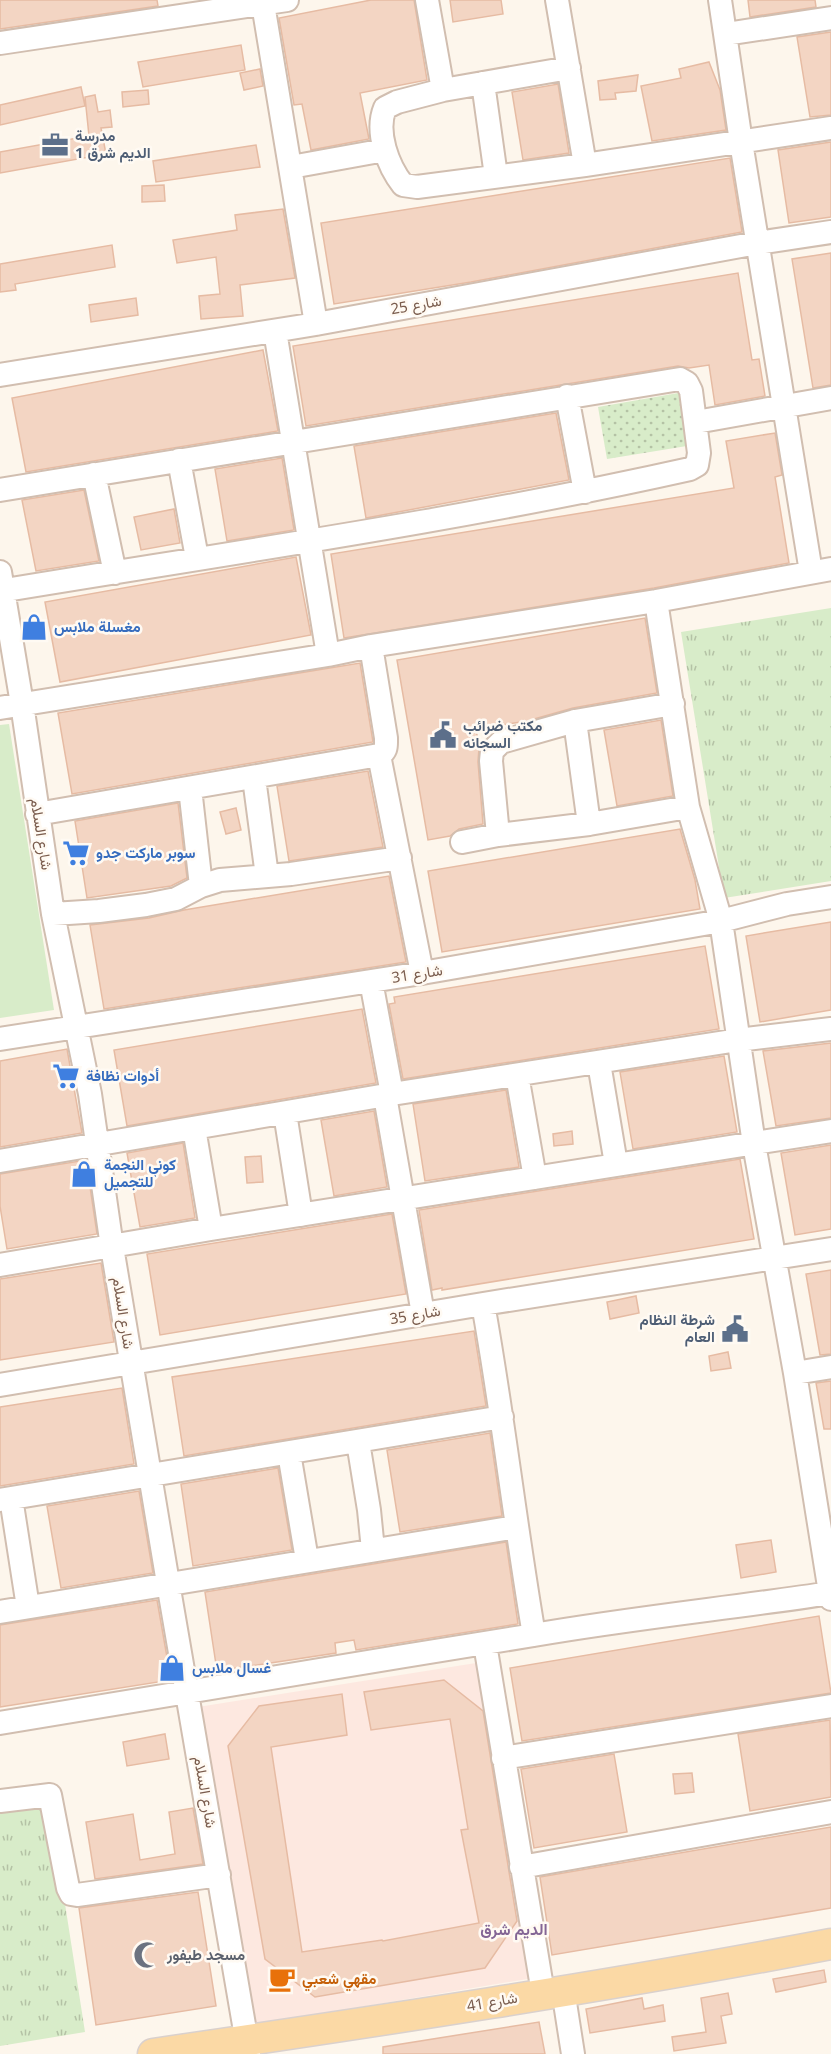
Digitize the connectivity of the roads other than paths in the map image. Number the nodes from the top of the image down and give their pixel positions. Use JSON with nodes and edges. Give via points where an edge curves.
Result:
{"nodes":[{"id":1,"x":287,"y":0,"type":"edge"},
{"id":2,"x":426,"y":0,"type":"edge"},
{"id":3,"x":557,"y":0,"type":"edge"},
{"id":4,"x":720,"y":0,"type":"edge"},
{"id":5,"x":236,"y":4,"type":"edge"},
{"id":6,"x":263,"y":4,"type":"junction"},
{"id":7,"x":831,"y":18,"type":"edge"},
{"id":8,"x":726,"y":34,"type":"junction"},
{"id":9,"x":0,"y":43,"type":"edge"},
{"id":10,"x":569,"y":68,"type":"junction"},
{"id":11,"x":483,"y":83,"type":"junction"},
{"id":12,"x":443,"y":90,"type":"junction"},
{"id":13,"x":831,"y":128,"type":"edge"},
{"id":14,"x":741,"y":142,"type":"junction"},
{"id":15,"x":385,"y":150,"type":"junction"},
{"id":16,"x":585,"y":165,"type":"junction"},
{"id":17,"x":291,"y":167,"type":"junction"},
{"id":18,"x":496,"y":176,"type":"junction"},
{"id":19,"x":831,"y":232,"type":"edge"},
{"id":20,"x":758,"y":243,"type":"junction"},
{"id":21,"x":316,"y":324,"type":"junction"},
{"id":22,"x":275,"y":331,"type":"junction"},
{"id":23,"x":0,"y":375,"type":"edge"},
{"id":24,"x":567,"y":396,"type":"junction"},
{"id":25,"x":831,"y":398,"type":"edge"},
{"id":26,"x":783,"y":405,"type":"junction"},
{"id":27,"x":696,"y":422,"type":"junction"},
{"id":28,"x":293,"y":441,"type":"junction"},
{"id":29,"x":179,"y":460,"type":"junction"},
{"id":30,"x":94,"y":474,"type":"junction"},
{"id":31,"x":0,"y":490,"type":"edge"},
{"id":32,"x":585,"y":492,"type":"junction"},
{"id":33,"x":309,"y":541,"type":"junction"},
{"id":34,"x":196,"y":558,"type":"junction"},
{"id":35,"x":821,"y":570,"type":"edge"},
{"id":36,"x":115,"y":573,"type":"junction"},
{"id":37,"x":1,"y":584,"type":"edge"},
{"id":38,"x":656,"y":601,"type":"junction"},
{"id":39,"x":371,"y":646,"type":"junction"},
{"id":40,"x":328,"y":655,"type":"junction"},
{"id":41,"x":22,"y":704,"type":"junction"},
{"id":42,"x":673,"y":704,"type":"junction"},
{"id":43,"x":0,"y":708,"type":"edge"},
{"id":44,"x":575,"y":722,"type":"junction"},
{"id":45,"x":379,"y":755,"type":"junction"},
{"id":46,"x":254,"y":778,"type":"junction"},
{"id":47,"x":190,"y":788,"type":"junction"},
{"id":48,"x":688,"y":807,"type":"junction"},
{"id":49,"x":37,"y":814,"type":"junction"},
{"id":50,"x":589,"y":824,"type":"junction"},
{"id":51,"x":498,"y":835,"type":"junction"},
{"id":52,"x":462,"y":842,"type":"dead end"},
{"id":53,"x":400,"y":858,"type":"junction"},
{"id":54,"x":267,"y":876,"type":"junction"},
{"id":55,"x":201,"y":886,"type":"junction"},
{"id":56,"x":831,"y":897,"type":"edge"},
{"id":57,"x":53,"y":914,"type":"junction"},
{"id":58,"x":722,"y":921,"type":"junction"},
{"id":59,"x":422,"y":973,"type":"junction"},
{"id":60,"x":371,"y":981,"type":"junction"},
{"id":61,"x":77,"y":1026,"type":"junction"},
{"id":62,"x":831,"y":1029,"type":"edge"},
{"id":63,"x":0,"y":1040,"type":"edge"},
{"id":64,"x":738,"y":1040,"type":"junction"},
{"id":65,"x":599,"y":1063,"type":"junction"},
{"id":66,"x":517,"y":1075,"type":"junction"},
{"id":67,"x":388,"y":1095,"type":"junction"},
{"id":68,"x":285,"y":1113,"type":"junction"},
{"id":69,"x":194,"y":1128,"type":"junction"},
{"id":70,"x":831,"y":1131,"type":"edge"},
{"id":71,"x":754,"y":1144,"type":"junction"},
{"id":72,"x":98,"y":1145,"type":"junction"},
{"id":73,"x":0,"y":1161,"type":"edge"},
{"id":74,"x":616,"y":1164,"type":"junction"},
{"id":75,"x":535,"y":1178,"type":"junction"},
{"id":76,"x":403,"y":1200,"type":"junction"},
{"id":77,"x":301,"y":1215,"type":"junction"},
{"id":78,"x":211,"y":1229,"type":"junction"},
{"id":79,"x":112,"y":1247,"type":"junction"},
{"id":80,"x":831,"y":1249,"type":"edge"},
{"id":81,"x":774,"y":1259,"type":"junction"},
{"id":82,"x":0,"y":1265,"type":"edge"},
{"id":83,"x":483,"y":1304,"type":"junction"},
{"id":84,"x":423,"y":1314,"type":"junction"},
{"id":85,"x":131,"y":1363,"type":"junction"},
{"id":86,"x":831,"y":1367,"type":"edge"},
{"id":87,"x":795,"y":1373,"type":"junction"},
{"id":88,"x":0,"y":1385,"type":"edge"},
{"id":89,"x":502,"y":1417,"type":"junction"},
{"id":90,"x":358,"y":1442,"type":"junction"},
{"id":91,"x":289,"y":1453,"type":"junction"},
{"id":92,"x":151,"y":1476,"type":"junction"},
{"id":93,"x":821,"y":1478,"type":"edge"},
{"id":94,"x":5,"y":1499,"type":"edge"},
{"id":95,"x":516,"y":1527,"type":"junction"},
{"id":96,"x":373,"y":1550,"type":"junction"},
{"id":97,"x":307,"y":1560,"type":"junction"},
{"id":98,"x":168,"y":1583,"type":"junction"},
{"id":99,"x":831,"y":1595,"type":"edge"},
{"id":100,"x":28,"y":1607,"type":"junction"},
{"id":101,"x":0,"y":1612,"type":"edge"},
{"id":102,"x":534,"y":1635,"type":"junction"},
{"id":103,"x":485,"y":1644,"type":"junction"},
{"id":104,"x":187,"y":1690,"type":"junction"},
{"id":105,"x":831,"y":1706,"type":"edge"},
{"id":106,"x":0,"y":1723,"type":"edge"},
{"id":107,"x":503,"y":1758,"type":"junction"},
{"id":108,"x":0,"y":1801,"type":"edge"},
{"id":109,"x":831,"y":1812,"type":"edge"},
{"id":110,"x":521,"y":1867,"type":"junction"},
{"id":111,"x":219,"y":1875,"type":"junction"},
{"id":112,"x":831,"y":1944,"type":"edge"},
{"id":113,"x":553,"y":1991,"type":"junction"},
{"id":114,"x":248,"y":2047,"type":"edge"},
{"id":115,"x":153,"y":2054,"type":"edge"},
{"id":116,"x":573,"y":2054,"type":"edge"}],
"edges":[{"from":1,"to":6,"type":"street"},
{"from":2,"to":12,"type":"street"},
{"from":3,"to":10,"type":"street"},
{"from":4,"to":8,"type":"street"},
{"from":5,"to":6,"type":"street"},
{"from":5,"to":9,"type":"street"},
{"from":6,"to":17,"type":"street"},
{"from":7,"to":8,"type":"street"},
{"from":8,"to":14,"type":"street"},
{"from":10,"to":11,"type":"street"},
{"from":10,"to":16,"type":"street"},
{"from":11,"to":12,"type":"street"},
{"from":11,"to":18,"type":"street"},
{"from":12,"to":15,"type":"street","via":[[385,108],[381,118]]},
{"from":13,"to":14,"type":"street"},
{"from":14,"to":16,"type":"street"},
{"from":14,"to":20,"type":"street"},
{"from":15,"to":17,"type":"street"},
{"from":15,"to":18,"type":"street","via":[[403,185],[417,187]]},
{"from":16,"to":18,"type":"street"},
{"from":17,"to":21,"type":"street"},
{"from":19,"to":20,"type":"street","name":"شارع 25"},
{"from":20,"to":21,"type":"street","name":"شارع 25"},
{"from":20,"to":26,"type":"street"},
{"from":21,"to":22,"type":"street","name":"شارع 25"},
{"from":22,"to":23,"type":"street","name":"شارع 25"},
{"from":22,"to":28,"type":"street"},
{"from":24,"to":27,"type":"street","via":[[680,379],[691,391]]},
{"from":24,"to":28,"type":"street"},
{"from":24,"to":32,"type":"street"},
{"from":25,"to":26,"type":"street"},
{"from":26,"to":27,"type":"street"},
{"from":26,"to":35,"type":"street"},
{"from":27,"to":32,"type":"street","via":[[697,465]]},
{"from":28,"to":29,"type":"street"},
{"from":28,"to":33,"type":"street"},
{"from":29,"to":30,"type":"street"},
{"from":29,"to":34,"type":"street"},
{"from":30,"to":31,"type":"street"},
{"from":30,"to":36,"type":"street"},
{"from":32,"to":33,"type":"street"},
{"from":33,"to":34,"type":"street"},
{"from":33,"to":40,"type":"street"},
{"from":34,"to":36,"type":"street"},
{"from":35,"to":38,"type":"street"},
{"from":36,"to":37,"type":"street"},
{"from":37,"to":41,"type":"street","name":"شارع السلام"},
{"from":38,"to":39,"type":"street"},
{"from":38,"to":42,"type":"street"},
{"from":39,"to":40,"type":"street"},
{"from":39,"to":45,"type":"street","via":[[386,738],[386,748]]},
{"from":40,"to":41,"type":"street"},
{"from":41,"to":43,"type":"street"},
{"from":41,"to":49,"type":"street","name":"شارع السلام"},
{"from":42,"to":44,"type":"street"},
{"from":42,"to":48,"type":"street"},
{"from":44,"to":50,"type":"street"},
{"from":44,"to":51,"type":"street","via":[[501,742],[492,751]]},
{"from":45,"to":46,"type":"street"},
{"from":45,"to":53,"type":"street"},
{"from":46,"to":47,"type":"street"},
{"from":46,"to":54,"type":"street"},
{"from":47,"to":49,"type":"street"},
{"from":47,"to":55,"type":"street"},
{"from":48,"to":50,"type":"street"},
{"from":48,"to":58,"type":"street"},
{"from":49,"to":57,"type":"street","name":"شارع السلام"},
{"from":50,"to":51,"type":"street"},
{"from":51,"to":52,"type":"street"},
{"from":53,"to":54,"type":"street"},
{"from":53,"to":59,"type":"street"},
{"from":54,"to":55,"type":"street","via":[[220,880]]},
{"from":55,"to":57,"type":"street","via":[[176,898],[147,905]]},
{"from":56,"to":58,"type":"street","name":"شارع 31"},
{"from":57,"to":61,"type":"street","name":"شارع السلام"},
{"from":58,"to":59,"type":"street","name":"شارع 31"},
{"from":58,"to":64,"type":"street"},
{"from":59,"to":60,"type":"street","name":"شارع 31"},
{"from":60,"to":61,"type":"street","name":"شارع 31"},
{"from":60,"to":67,"type":"street"},
{"from":61,"to":63,"type":"street","name":"شارع 31"},
{"from":61,"to":72,"type":"street","name":"شارع السلام"},
{"from":62,"to":64,"type":"street"},
{"from":64,"to":65,"type":"street"},
{"from":64,"to":71,"type":"street"},
{"from":65,"to":66,"type":"street"},
{"from":65,"to":74,"type":"street"},
{"from":66,"to":67,"type":"street"},
{"from":66,"to":75,"type":"street"},
{"from":67,"to":68,"type":"street"},
{"from":67,"to":76,"type":"street"},
{"from":68,"to":69,"type":"street"},
{"from":68,"to":77,"type":"street"},
{"from":69,"to":72,"type":"street"},
{"from":69,"to":78,"type":"street"},
{"from":70,"to":71,"type":"street"},
{"from":71,"to":74,"type":"street"},
{"from":71,"to":81,"type":"street"},
{"from":72,"to":73,"type":"street"},
{"from":72,"to":79,"type":"street","name":"شارع السلام"},
{"from":74,"to":75,"type":"street"},
{"from":75,"to":76,"type":"street"},
{"from":76,"to":77,"type":"street"},
{"from":76,"to":84,"type":"street"},
{"from":77,"to":78,"type":"street"},
{"from":78,"to":79,"type":"street"},
{"from":79,"to":82,"type":"street"},
{"from":79,"to":85,"type":"street","name":"شارع السلام"},
{"from":80,"to":81,"type":"street","name":"شارع 35"},
{"from":81,"to":83,"type":"street","name":"شارع 35"},
{"from":81,"to":87,"type":"street"},
{"from":83,"to":84,"type":"street","name":"شارع 35"},
{"from":83,"to":89,"type":"street"},
{"from":84,"to":85,"type":"street","name":"شارع 35"},
{"from":85,"to":88,"type":"street","name":"شارع 35"},
{"from":85,"to":92,"type":"street","name":"شارع السلام"},
{"from":86,"to":87,"type":"street"},
{"from":87,"to":93,"type":"street"},
{"from":89,"to":90,"type":"street"},
{"from":89,"to":95,"type":"street"},
{"from":90,"to":91,"type":"street"},
{"from":90,"to":96,"type":"street"},
{"from":91,"to":92,"type":"street"},
{"from":91,"to":97,"type":"street"},
{"from":92,"to":94,"type":"street"},
{"from":92,"to":98,"type":"street","name":"شارع السلام"},
{"from":93,"to":99,"type":"street"},
{"from":94,"to":100,"type":"street"},
{"from":95,"to":96,"type":"street"},
{"from":95,"to":102,"type":"street"},
{"from":96,"to":97,"type":"street"},
{"from":97,"to":98,"type":"street"},
{"from":98,"to":100,"type":"street"},
{"from":98,"to":104,"type":"street","name":"شارع السلام"},
{"from":99,"to":102,"type":"street"},
{"from":100,"to":101,"type":"street"},
{"from":102,"to":103,"type":"street"},
{"from":103,"to":104,"type":"street"},
{"from":103,"to":107,"type":"street"},
{"from":104,"to":106,"type":"street"},
{"from":104,"to":111,"type":"street","name":"شارع السلام"},
{"from":105,"to":107,"type":"street"},
{"from":107,"to":110,"type":"street"},
{"from":108,"to":111,"type":"street","via":[[50,1795],[71,1894]]},
{"from":109,"to":110,"type":"street"},
{"from":110,"to":113,"type":"street"},
{"from":111,"to":114,"type":"street","name":"شارع السلام"},
{"from":112,"to":113,"type":"main road","name":"شارع 41"},
{"from":113,"to":114,"type":"main road","name":"شارع 41"},
{"from":113,"to":116,"type":"street"},
{"from":114,"to":115,"type":"main road","name":"شارع 41"}]}
